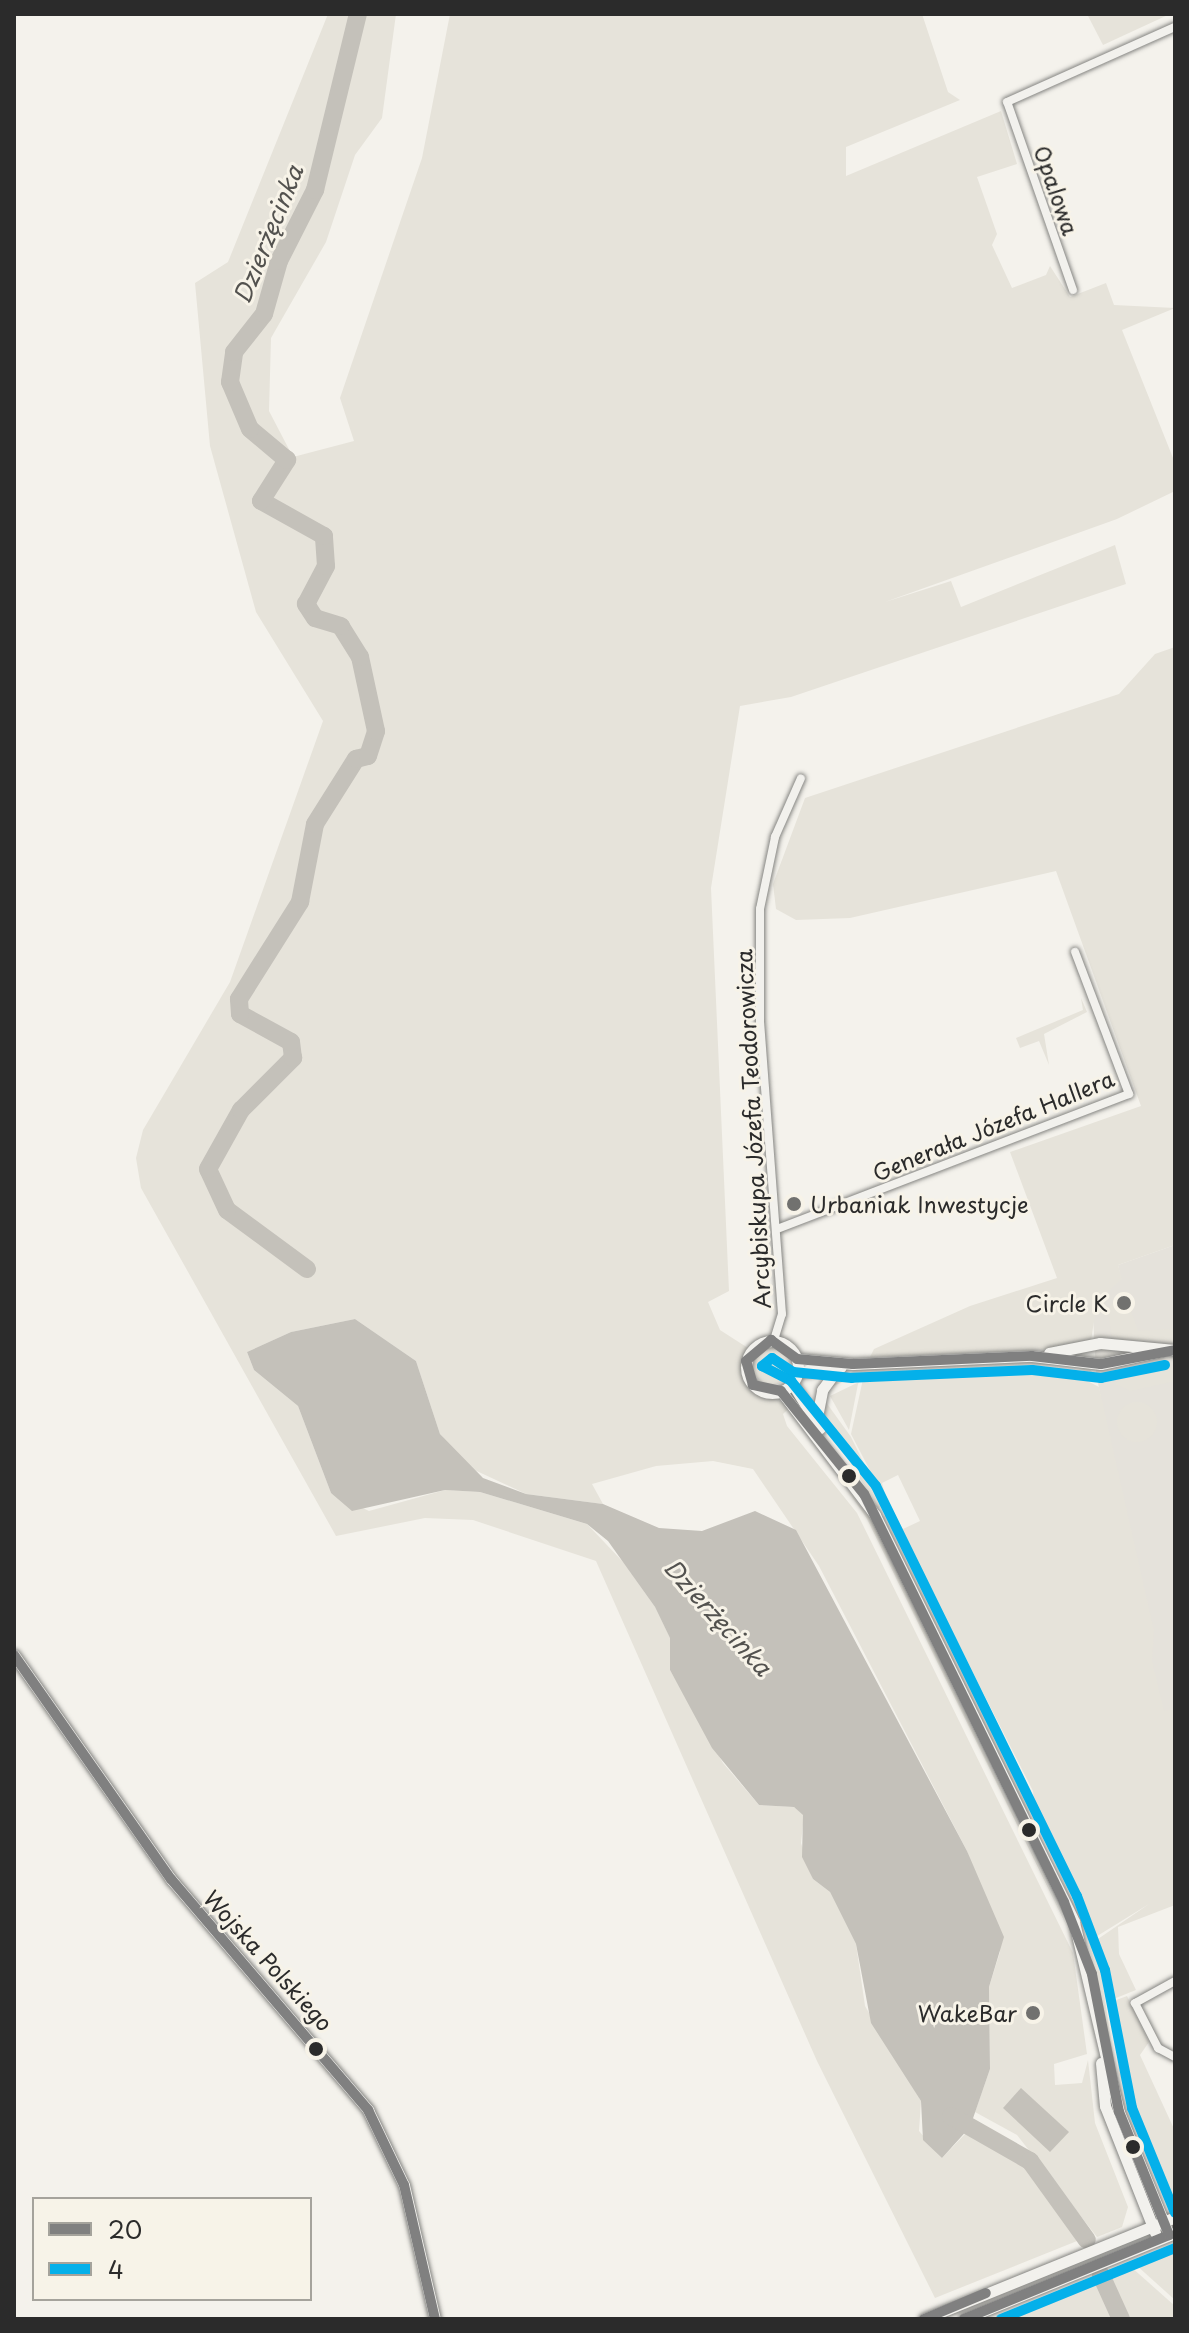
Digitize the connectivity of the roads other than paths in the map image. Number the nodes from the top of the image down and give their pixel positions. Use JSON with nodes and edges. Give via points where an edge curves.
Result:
{"nodes":[{"id":1,"x":1175,"y":27,"type":"edge"},
{"id":2,"x":1073,"y":290,"type":"dead end"},
{"id":3,"x":801,"y":778,"type":"dead end"},
{"id":4,"x":1075,"y":952,"type":"dead end"},
{"id":5,"x":777,"y":1229,"type":"junction"},
{"id":6,"x":774,"y":1340,"type":"junction"},
{"id":7,"x":1175,"y":1350,"type":"edge"},
{"id":8,"x":1091,"y":1353,"type":"junction"},
{"id":9,"x":1111,"y":1353,"type":"junction"},
{"id":10,"x":797,"y":1359,"type":"junction"},
{"id":11,"x":853,"y":1364,"type":"junction"},
{"id":12,"x":838,"y":1368,"type":"junction"},
{"id":13,"x":795,"y":1378,"type":"junction"},
{"id":14,"x":781,"y":1391,"type":"junction"},
{"id":15,"x":816,"y":1423,"type":"junction"},
{"id":16,"x":846,"y":1469,"type":"junction"},
{"id":17,"x":14,"y":1655,"type":"edge"},
{"id":18,"x":1175,"y":1981,"type":"edge"},
{"id":19,"x":1175,"y":2057,"type":"edge"},
{"id":20,"x":1164,"y":2221,"type":"edge"},
{"id":21,"x":1167,"y":2236,"type":"edge"},
{"id":22,"x":435,"y":2319,"type":"edge"},
{"id":23,"x":924,"y":2319,"type":"edge"},
{"id":24,"x":964,"y":2319,"type":"edge"}],
"edges":[{"from":1,"to":2,"type":"street","name":"Opalowa","via":[[1007,102]]},
{"from":3,"to":5,"type":"street","name":"Arcybiskupa Józefa Teodorowicza","via":[[775,837],[760,909],[760,1023]]},
{"from":4,"to":5,"type":"street","name":"Generała Józefa Hallera","via":[[1129,1094]]},
{"from":5,"to":6,"type":"street","name":"Arcybiskupa Józefa Teodorowicza","via":[[782,1314]]},
{"from":6,"to":10,"type":"street"},
{"from":6,"to":14,"type":"street","via":[[752,1350],[746,1368],[758,1389]]},
{"from":7,"to":9,"type":"street"},
{"from":8,"to":9,"type":"street"},
{"from":8,"to":9,"type":"street","via":[[1101,1364]]},
{"from":8,"to":11,"type":"street"},
{"from":10,"to":11,"type":"street"},
{"from":10,"to":13,"type":"street"},
{"from":11,"to":12,"type":"street"},
{"from":12,"to":13,"type":"street"},
{"from":12,"to":15,"type":"street","via":[[822,1390]]},
{"from":13,"to":14,"type":"street"},
{"from":13,"to":15,"type":"street"},
{"from":14,"to":16,"type":"street"},
{"from":15,"to":16,"type":"street"},
{"from":16,"to":20,"type":"street","via":[[886,1535],[1074,1922],[1101,2027],[1103,2100]]},
{"from":17,"to":22,"type":"street","name":"Wojska Polskiego","via":[[171,1879],[361,2098],[404,2185]]},
{"from":18,"to":19,"type":"street","via":[[1135,2003],[1158,2048]]},
{"from":20,"to":21,"type":"street"},
{"from":20,"to":23,"type":"street"},
{"from":21,"to":24,"type":"street"}]}
